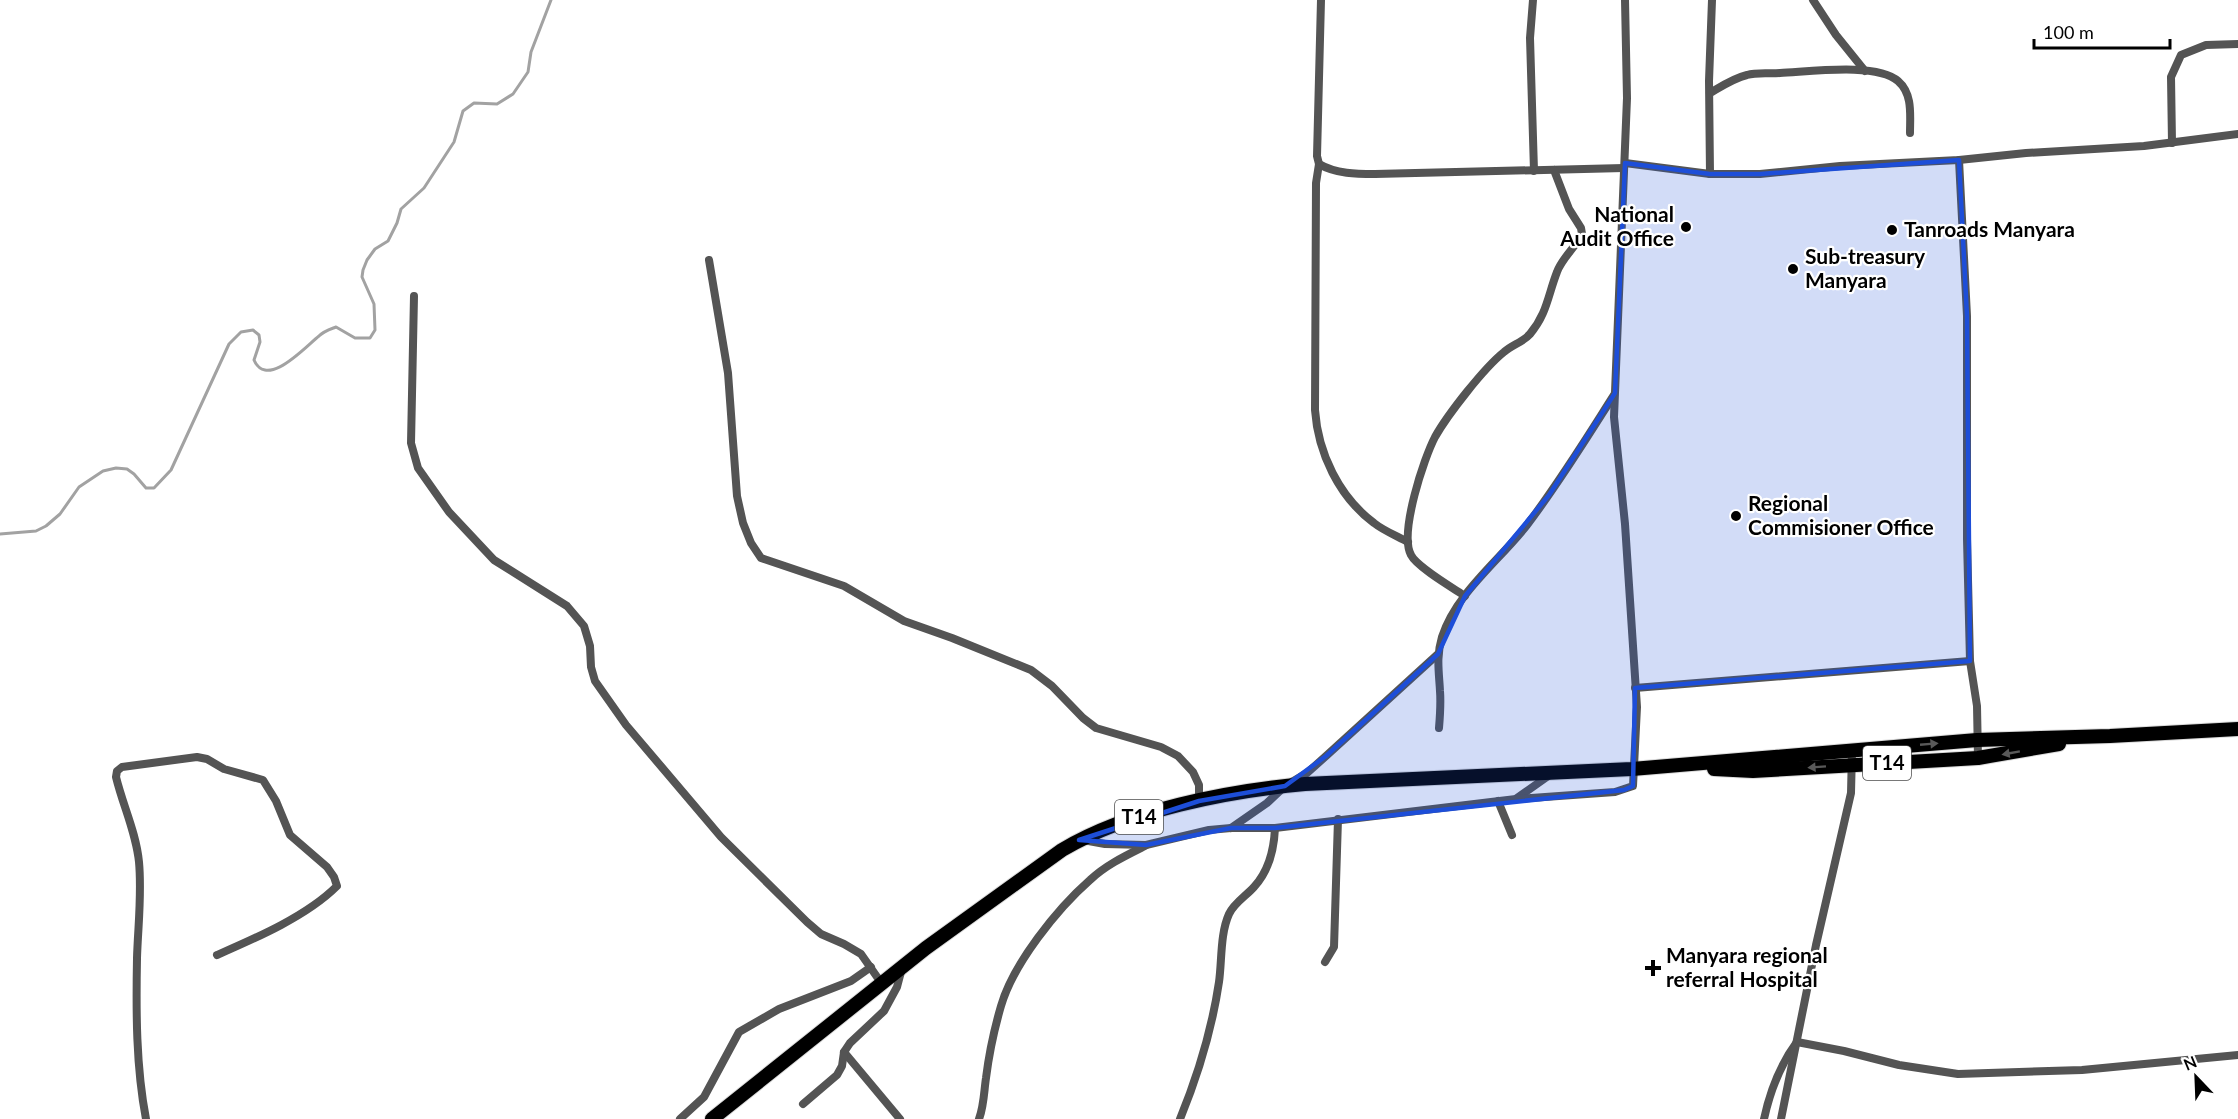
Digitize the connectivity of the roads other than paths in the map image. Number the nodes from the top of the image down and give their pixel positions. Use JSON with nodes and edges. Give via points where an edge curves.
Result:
{"nodes":[{"id":1,"x":1321,"y":0,"type":"edge"},
{"id":2,"x":1533,"y":0,"type":"edge"},
{"id":3,"x":1624,"y":0,"type":"edge"},
{"id":4,"x":1712,"y":0,"type":"edge"},
{"id":5,"x":1813,"y":0,"type":"edge"},
{"id":6,"x":2238,"y":44,"type":"edge"},
{"id":7,"x":1865,"y":71,"type":"junction"},
{"id":8,"x":1710,"y":93,"type":"junction"},
{"id":9,"x":1910,"y":133,"type":"dead end"},
{"id":10,"x":2238,"y":134,"type":"edge"},
{"id":11,"x":2172,"y":143,"type":"junction"},
{"id":12,"x":1959,"y":160,"type":"junction"},
{"id":13,"x":1319,"y":164,"type":"junction"},
{"id":14,"x":1624,"y":166,"type":"junction"},
{"id":15,"x":1554,"y":170,"type":"junction"},
{"id":16,"x":1534,"y":171,"type":"junction"},
{"id":17,"x":1710,"y":174,"type":"junction"},
{"id":18,"x":709,"y":260,"type":"dead end"},
{"id":19,"x":414,"y":296,"type":"dead end"},
{"id":20,"x":1615,"y":393,"type":"junction"},
{"id":21,"x":1407,"y":542,"type":"junction"},
{"id":22,"x":1465,"y":596,"type":"junction"},
{"id":23,"x":1438,"y":654,"type":"junction"},
{"id":24,"x":1970,"y":662,"type":"junction"},
{"id":25,"x":1635,"y":688,"type":"junction"},
{"id":26,"x":1438,"y":728,"type":"dead end"},
{"id":27,"x":2238,"y":729,"type":"edge"},
{"id":28,"x":2110,"y":736,"type":"junction"},
{"id":29,"x":1977,"y":740,"type":"junction"},
{"id":30,"x":1852,"y":758,"type":"junction"},
{"id":31,"x":1978,"y":758,"type":"junction"},
{"id":32,"x":1632,"y":768,"type":"junction"},
{"id":33,"x":1554,"y":772,"type":"junction"},
{"id":34,"x":1285,"y":786,"type":"junction"},
{"id":35,"x":1516,"y":799,"type":"junction"},
{"id":36,"x":1199,"y":801,"type":"junction"},
{"id":37,"x":1498,"y":801,"type":"junction"},
{"id":38,"x":1338,"y":819,"type":"junction"},
{"id":39,"x":1231,"y":828,"type":"junction"},
{"id":40,"x":1275,"y":828,"type":"junction"},
{"id":41,"x":1512,"y":836,"type":"dead end"},
{"id":42,"x":1079,"y":840,"type":"junction"},
{"id":43,"x":1146,"y":845,"type":"junction"},
{"id":44,"x":217,"y":955,"type":"dead end"},
{"id":45,"x":1325,"y":962,"type":"dead end"},
{"id":46,"x":871,"y":967,"type":"junction"},
{"id":47,"x":902,"y":968,"type":"junction"},
{"id":48,"x":882,"y":984,"type":"junction"},
{"id":49,"x":1797,"y":1042,"type":"junction"},
{"id":50,"x":844,"y":1052,"type":"junction"},
{"id":51,"x":2238,"y":1055,"type":"edge"},
{"id":52,"x":803,"y":1104,"type":"dead end"},
{"id":53,"x":146,"y":1119,"type":"edge"},
{"id":54,"x":680,"y":1119,"type":"edge"},
{"id":55,"x":712,"y":1119,"type":"edge"},
{"id":56,"x":900,"y":1119,"type":"edge"},
{"id":57,"x":980,"y":1119,"type":"edge"},
{"id":58,"x":1180,"y":1119,"type":"edge"},
{"id":59,"x":1764,"y":1119,"type":"edge"},
{"id":60,"x":1781,"y":1119,"type":"edge"}],
"edges":[{"from":1,"to":13,"type":"street"},
{"from":2,"to":16,"type":"street","via":[[1530,38]]},
{"from":3,"to":14,"type":"street"},
{"from":4,"to":8,"type":"street"},
{"from":5,"to":7,"type":"street"},
{"from":6,"to":11,"type":"street","via":[[2206,45],[2181,55],[2171,77]]},
{"from":7,"to":8,"type":"street","via":[[1749,74]]},
{"from":7,"to":9,"type":"street","via":[[1890,75],[1906,89]]},
{"from":8,"to":17,"type":"street"},
{"from":10,"to":11,"type":"street"},
{"from":11,"to":12,"type":"street"},
{"from":12,"to":17,"type":"street"},
{"from":12,"to":24,"type":"street","via":[[1967,316]]},
{"from":13,"to":16,"type":"street","via":[[1350,173],[1376,174]]},
{"from":13,"to":21,"type":"street","via":[[1315,410],[1319,440],[1349,499],[1376,524]]},
{"from":14,"to":15,"type":"street"},
{"from":14,"to":17,"type":"street"},
{"from":14,"to":20,"type":"street"},
{"from":15,"to":16,"type":"street"},
{"from":15,"to":21,"type":"street","via":[[1582,234],[1556,273],[1548,305],[1535,327],[1488,369],[1435,437],[1416,491]]},
{"from":18,"to":36,"type":"street","via":[[728,373],[737,496],[747,533],[761,558],[844,586],[904,621],[1031,670],[1096,728],[1161,747],[1178,756],[1193,772],[1199,785]]},
{"from":19,"to":46,"type":"street","via":[[411,443],[418,468],[448,512],[494,560],[567,606],[584,626],[599,688],[626,726],[721,837],[807,922],[821,934],[861,954]]},
{"from":20,"to":22,"type":"street","via":[[1532,519]]},
{"from":20,"to":25,"type":"street","via":[[1615,438]]},
{"from":21,"to":22,"type":"street","via":[[1411,556]]},
{"from":22,"to":23,"type":"street","via":[[1443,634]]},
{"from":23,"to":26,"type":"street"},
{"from":23,"to":34,"type":"street","via":[[1307,773]]},
{"from":24,"to":25,"type":"street"},
{"from":24,"to":29,"type":"street","via":[[1977,706]]},
{"from":25,"to":32,"type":"street","via":[[1638,725]]},
{"from":27,"to":28,"type":"highway","number":"T14"},
{"from":28,"to":29,"type":"highway","number":"T14"},
{"from":28,"to":31,"type":"highway","number":"T14","one_way":true},
{"from":30,"to":29,"type":"highway","number":"T14","one_way":true},
{"from":29,"to":31,"type":"street"},
{"from":30,"to":31,"type":"highway","number":"T14"},
{"from":30,"to":32,"type":"highway","number":"T14","via":[[1753,771]]},
{"from":30,"to":49,"type":"street","via":[[1851,793]]},
{"from":32,"to":33,"type":"highway","number":"T14"},
{"from":32,"to":35,"type":"street","via":[[1633,786],[1624,790]]},
{"from":33,"to":34,"type":"highway","number":"T14"},
{"from":33,"to":35,"type":"street"},
{"from":34,"to":36,"type":"highway","number":"T14"},
{"from":34,"to":39,"type":"street"},
{"from":35,"to":37,"type":"street"},
{"from":36,"to":42,"type":"highway","number":"T14","via":[[1120,823]]},
{"from":37,"to":38,"type":"street"},
{"from":37,"to":41,"type":"street"},
{"from":38,"to":40,"type":"street"},
{"from":38,"to":45,"type":"street","via":[[1334,947]]},
{"from":39,"to":40,"type":"street"},
{"from":39,"to":43,"type":"street"},
{"from":40,"to":58,"type":"street","via":[[1274,848],[1262,876],[1229,914],[1210,1028]]},
{"from":42,"to":43,"type":"street"},
{"from":42,"to":47,"type":"highway","number":"T14","via":[[999,894]]},
{"from":43,"to":57,"type":"street","via":[[1091,879],[1051,921],[1022,963],[1001,1004]]},
{"from":44,"to":53,"type":"street","via":[[274,929],[328,895],[337,886],[334,877],[290,835],[263,780],[196,757],[122,767],[116,777],[138,861],[136,989]]},
{"from":46,"to":48,"type":"street"},
{"from":46,"to":54,"type":"street","via":[[851,981],[779,1009],[739,1032],[704,1097]]},
{"from":47,"to":48,"type":"highway","number":"T14"},
{"from":47,"to":50,"type":"street","via":[[884,1011]]},
{"from":48,"to":55,"type":"highway","number":"T14"},
{"from":49,"to":51,"type":"street","via":[[1958,1074],[2082,1070]]},
{"from":49,"to":59,"type":"street","via":[[1781,1068]]},
{"from":49,"to":60,"type":"street"},
{"from":50,"to":52,"type":"street","via":[[837,1075]]},
{"from":50,"to":56,"type":"street"}]}
